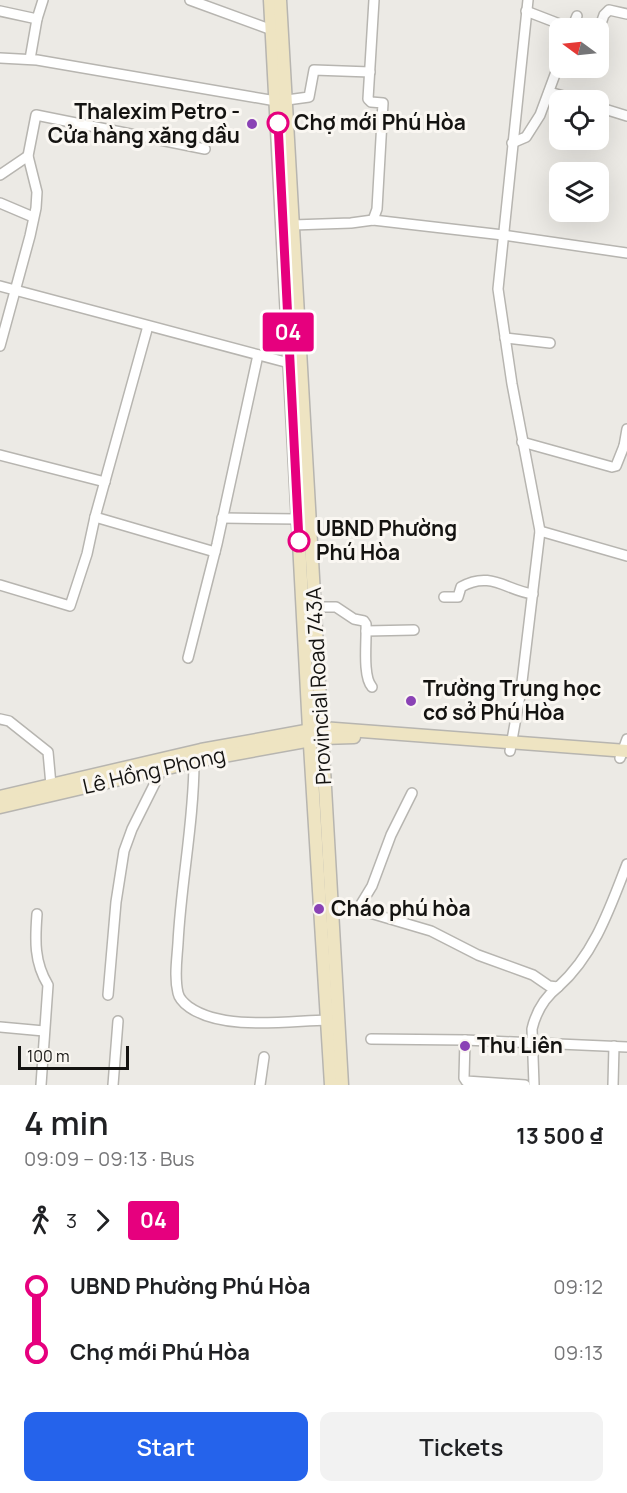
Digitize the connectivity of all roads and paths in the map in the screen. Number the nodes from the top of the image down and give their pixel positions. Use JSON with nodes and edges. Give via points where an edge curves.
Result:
{"nodes":[{"id":1,"x":43,"y":0,"type":"edge"},
{"id":2,"x":190,"y":0,"type":"edge"},
{"id":3,"x":270,"y":0,"type":"edge"},
{"id":4,"x":280,"y":0,"type":"edge"},
{"id":5,"x":374,"y":0,"type":"edge"},
{"id":6,"x":528,"y":0,"type":"edge"},
{"id":7,"x":0,"y":11,"type":"edge"},
{"id":8,"x":526,"y":11,"type":"junction"},
{"id":9,"x":627,"y":14,"type":"edge"},
{"id":10,"x":603,"y":18,"type":"edge"},
{"id":11,"x":37,"y":19,"type":"junction"},
{"id":12,"x":549,"y":20,"type":"edge"},
{"id":13,"x":277,"y":30,"type":"junction"},
{"id":14,"x":0,"y":58,"type":"edge"},
{"id":15,"x":30,"y":59,"type":"junction"},
{"id":16,"x":370,"y":72,"type":"junction"},
{"id":17,"x":549,"y":92,"type":"edge"},
{"id":18,"x":282,"y":101,"type":"junction"},
{"id":19,"x":609,"y":110,"type":"edge"},
{"id":20,"x":627,"y":116,"type":"edge"},
{"id":21,"x":512,"y":143,"type":"junction"},
{"id":22,"x":205,"y":149,"type":"dead end"},
{"id":23,"x":28,"y":156,"type":"junction"},
{"id":24,"x":0,"y":175,"type":"edge"},
{"id":25,"x":0,"y":203,"type":"edge"},
{"id":26,"x":33,"y":217,"type":"junction"},
{"id":27,"x":373,"y":220,"type":"junction"},
{"id":28,"x":288,"y":225,"type":"junction"},
{"id":29,"x":503,"y":235,"type":"junction"},
{"id":30,"x":627,"y":254,"type":"edge"},
{"id":31,"x":0,"y":286,"type":"edge"},
{"id":32,"x":15,"y":290,"type":"junction"},
{"id":33,"x":148,"y":326,"type":"junction"},
{"id":34,"x":505,"y":338,"type":"junction"},
{"id":35,"x":550,"y":343,"type":"dead end"},
{"id":36,"x":0,"y":346,"type":"edge"},
{"id":37,"x":258,"y":355,"type":"junction"},
{"id":38,"x":295,"y":363,"type":"junction"},
{"id":39,"x":627,"y":429,"type":"edge"},
{"id":40,"x":522,"y":442,"type":"junction"},
{"id":41,"x":626,"y":445,"type":"edge"},
{"id":42,"x":0,"y":455,"type":"edge"},
{"id":43,"x":301,"y":463,"type":"junction"},
{"id":44,"x":105,"y":482,"type":"junction"},
{"id":45,"x":95,"y":517,"type":"junction"},
{"id":46,"x":222,"y":518,"type":"junction"},
{"id":47,"x":298,"y":519,"type":"junction"},
{"id":48,"x":540,"y":531,"type":"junction"},
{"id":49,"x":214,"y":552,"type":"junction"},
{"id":50,"x":627,"y":556,"type":"edge"},
{"id":51,"x":306,"y":563,"type":"junction"},
{"id":52,"x":0,"y":585,"type":"edge"},
{"id":53,"x":533,"y":594,"type":"junction"},
{"id":54,"x":444,"y":597,"type":"dead end"},
{"id":55,"x":315,"y":607,"type":"junction"},
{"id":56,"x":414,"y":630,"type":"dead end"},
{"id":57,"x":366,"y":631,"type":"junction"},
{"id":58,"x":188,"y":658,"type":"dead end"},
{"id":59,"x":372,"y":687,"type":"dead end"},
{"id":60,"x":0,"y":719,"type":"edge"},
{"id":61,"x":322,"y":733,"type":"junction"},
{"id":62,"x":309,"y":735,"type":"junction"},
{"id":63,"x":512,"y":747,"type":"junction"},
{"id":64,"x":625,"y":752,"type":"edge"},
{"id":65,"x":194,"y":761,"type":"junction"},
{"id":66,"x":162,"y":769,"type":"junction"},
{"id":67,"x":51,"y":785,"type":"junction"},
{"id":68,"x":412,"y":793,"type":"dead end"},
{"id":69,"x":0,"y":797,"type":"edge"},
{"id":70,"x":0,"y":807,"type":"edge"},
{"id":71,"x":627,"y":864,"type":"edge"},
{"id":72,"x":624,"y":881,"type":"edge"},
{"id":73,"x":332,"y":904,"type":"junction"},
{"id":74,"x":358,"y":909,"type":"junction"},
{"id":75,"x":37,"y":914,"type":"dead end"},
{"id":76,"x":558,"y":987,"type":"junction"},
{"id":77,"x":108,"y":995,"type":"dead end"},
{"id":78,"x":327,"y":1020,"type":"junction"},
{"id":79,"x":118,"y":1021,"type":"dead end"},
{"id":80,"x":0,"y":1027,"type":"edge"},
{"id":81,"x":44,"y":1030,"type":"junction"},
{"id":82,"x":371,"y":1039,"type":"dead end"},
{"id":83,"x":465,"y":1040,"type":"junction"},
{"id":84,"x":533,"y":1043,"type":"junction"},
{"id":85,"x":614,"y":1046,"type":"junction"},
{"id":86,"x":627,"y":1047,"type":"edge"},
{"id":87,"x":264,"y":1057,"type":"dead end"},
{"id":88,"x":469,"y":1084,"type":"edge"},
{"id":89,"x":41,"y":1085,"type":"edge"},
{"id":90,"x":113,"y":1085,"type":"edge"},
{"id":91,"x":260,"y":1085,"type":"edge"},
{"id":92,"x":331,"y":1085,"type":"edge"},
{"id":93,"x":342,"y":1085,"type":"edge"},
{"id":94,"x":525,"y":1085,"type":"edge"},
{"id":95,"x":534,"y":1085,"type":"edge"},
{"id":96,"x":613,"y":1085,"type":"edge"}],
"edges":[{"from":1,"to":11,"type":"street"},
{"from":2,"to":13,"type":"street"},
{"from":3,"to":13,"type":"main road","name":"Provincial Road 743A"},
{"from":4,"to":13,"type":"main road","name":"Provincial Road 743A"},
{"from":5,"to":16,"type":"street"},
{"from":6,"to":8,"type":"street"},
{"from":7,"to":11,"type":"street"},
{"from":8,"to":12,"type":"street"},
{"from":8,"to":21,"type":"street"},
{"from":9,"to":10,"type":"street","via":[[609,10]]},
{"from":11,"to":15,"type":"street"},
{"from":13,"to":18,"type":"main road","name":"Provincial Road 743A"},
{"from":14,"to":15,"type":"street"},
{"from":15,"to":18,"type":"street"},
{"from":16,"to":18,"type":"street","via":[[314,70],[309,97]]},
{"from":16,"to":27,"type":"street","via":[[369,100],[383,103],[377,209]]},
{"from":17,"to":21,"type":"street","via":[[526,137]]},
{"from":18,"to":28,"type":"main road","name":"Provincial Road 743A"},
{"from":19,"to":20,"type":"street"},
{"from":21,"to":29,"type":"street"},
{"from":22,"to":23,"type":"street","via":[[36,116]]},
{"from":23,"to":24,"type":"street"},
{"from":23,"to":26,"type":"street","via":[[36,192]]},
{"from":25,"to":26,"type":"street"},
{"from":26,"to":32,"type":"street"},
{"from":27,"to":28,"type":"street"},
{"from":27,"to":29,"type":"street"},
{"from":28,"to":38,"type":"main road","name":"Provincial Road 743A"},
{"from":29,"to":30,"type":"street"},
{"from":29,"to":34,"type":"street","via":[[498,289]]},
{"from":31,"to":32,"type":"street"},
{"from":32,"to":33,"type":"street"},
{"from":32,"to":36,"type":"street"},
{"from":33,"to":37,"type":"street"},
{"from":33,"to":44,"type":"street"},
{"from":34,"to":35,"type":"street"},
{"from":34,"to":40,"type":"street"},
{"from":37,"to":38,"type":"street"},
{"from":37,"to":46,"type":"street"},
{"from":38,"to":43,"type":"main road","name":"Provincial Road 743A"},
{"from":39,"to":41,"type":"street"},
{"from":40,"to":41,"type":"street","via":[[612,467],[620,461]]},
{"from":40,"to":48,"type":"street"},
{"from":42,"to":44,"type":"street"},
{"from":43,"to":47,"type":"main road","name":"Provincial Road 743A"},
{"from":43,"to":51,"type":"main road","name":"Provincial Road 743A"},
{"from":44,"to":45,"type":"street"},
{"from":45,"to":49,"type":"street"},
{"from":45,"to":52,"type":"street","via":[[70,606]]},
{"from":46,"to":47,"type":"street"},
{"from":46,"to":49,"type":"street"},
{"from":47,"to":51,"type":"main road","name":"Provincial Road 743A"},
{"from":48,"to":50,"type":"street"},
{"from":48,"to":53,"type":"street"},
{"from":49,"to":58,"type":"street"},
{"from":51,"to":55,"type":"main road","name":"Provincial Road 743A"},
{"from":51,"to":62,"type":"main road","name":"Provincial Road 743A"},
{"from":53,"to":54,"type":"street","via":[[500,582],[478,581],[461,587],[459,597]]},
{"from":53,"to":63,"type":"street"},
{"from":55,"to":57,"type":"street","via":[[336,607],[354,620],[364,621]]},
{"from":55,"to":61,"type":"main road","name":"Provincial Road 743A"},
{"from":56,"to":57,"type":"street"},
{"from":57,"to":59,"type":"street","via":[[365,669]]},
{"from":60,"to":67,"type":"street","via":[[9,721],[48,752]]},
{"from":61,"to":62,"type":"main road"},
{"from":61,"to":63,"type":"main road"},
{"from":61,"to":73,"type":"main road","name":"Provincial Road 743A"},
{"from":62,"to":65,"type":"main road","name":"Lê Hồng Phong"},
{"from":62,"to":67,"type":"main road","name":"Lê Hồng Phong","via":[[201,750]]},
{"from":62,"to":78,"type":"main road","name":"Provincial Road 743A"},
{"from":63,"to":64,"type":"main road"},
{"from":65,"to":66,"type":"main road","name":"Lê Hồng Phong"},
{"from":65,"to":78,"type":"street","via":[[192,821],[178,928],[178,995],[187,1006],[217,1020]]},
{"from":66,"to":70,"type":"main road","name":"Lê Hồng Phong"},
{"from":66,"to":77,"type":"street","via":[[124,851]]},
{"from":67,"to":69,"type":"main road","name":"Lê Hồng Phong"},
{"from":68,"to":74,"type":"street"},
{"from":71,"to":72,"type":"street"},
{"from":72,"to":76,"type":"street","via":[[604,925]]},
{"from":73,"to":74,"type":"street"},
{"from":73,"to":93,"type":"main road","name":"Provincial Road 743A"},
{"from":74,"to":76,"type":"street","via":[[431,931]]},
{"from":75,"to":81,"type":"street","via":[[35,951],[48,985]]},
{"from":76,"to":84,"type":"street","via":[[540,1006],[534,1020]]},
{"from":78,"to":92,"type":"main road","name":"Provincial Road 743A"},
{"from":79,"to":90,"type":"street"},
{"from":80,"to":81,"type":"street"},
{"from":81,"to":89,"type":"street"},
{"from":82,"to":83,"type":"street"},
{"from":83,"to":84,"type":"street"},
{"from":83,"to":88,"type":"street","via":[[464,1078]]},
{"from":84,"to":85,"type":"street"},
{"from":84,"to":95,"type":"street"},
{"from":85,"to":86,"type":"street"},
{"from":85,"to":96,"type":"street"},
{"from":87,"to":91,"type":"street"},
{"from":88,"to":94,"type":"street"}]}
